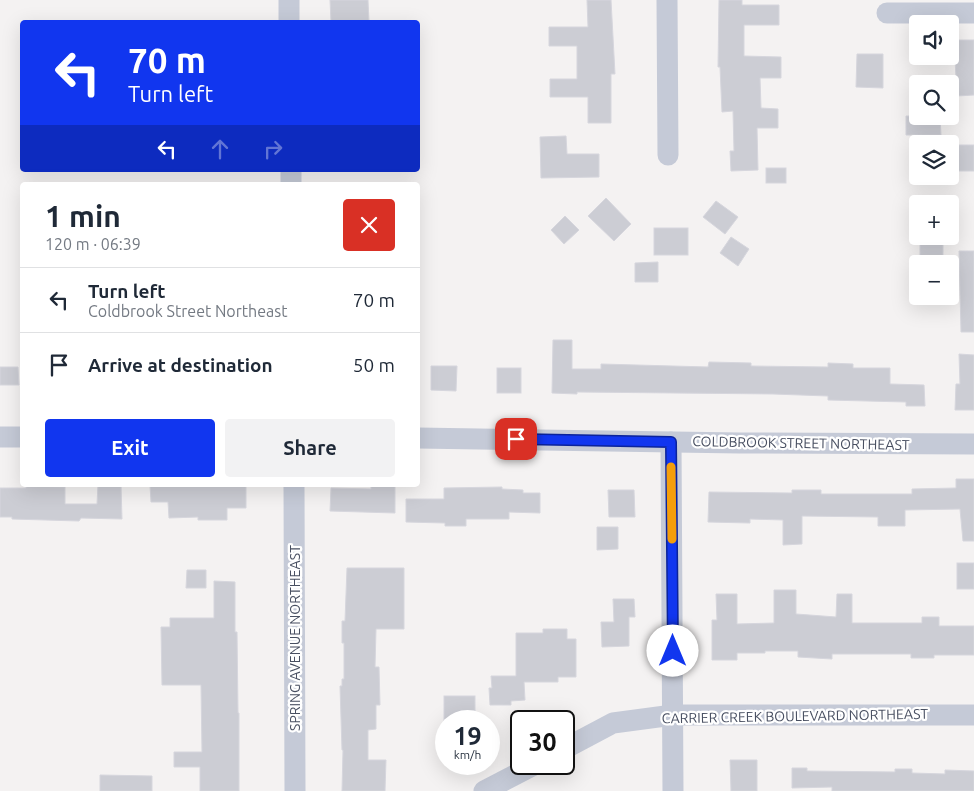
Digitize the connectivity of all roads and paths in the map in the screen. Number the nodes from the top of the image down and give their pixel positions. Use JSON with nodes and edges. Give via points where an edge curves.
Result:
{"nodes":[{"id":1,"x":289,"y":0,"type":"edge"},
{"id":2,"x":667,"y":0,"type":"edge"},
{"id":3,"x":974,"y":13,"type":"edge"},
{"id":4,"x":887,"y":14,"type":"dead end"},
{"id":5,"x":289,"y":20,"type":"edge"},
{"id":6,"x":668,"y":155,"type":"dead end"},
{"id":7,"x":0,"y":437,"type":"edge"},
{"id":8,"x":20,"y":437,"type":"edge"},
{"id":9,"x":420,"y":438,"type":"edge"},
{"id":10,"x":671,"y":442,"type":"junction"},
{"id":11,"x":974,"y":444,"type":"edge"},
{"id":12,"x":294,"y":487,"type":"edge"},
{"id":13,"x":673,"y":715,"type":"junction"},
{"id":14,"x":974,"y":715,"type":"edge"},
{"id":15,"x":575,"y":743,"type":"edge"},
{"id":16,"x":515,"y":775,"type":"edge"},
{"id":17,"x":295,"y":791,"type":"edge"},
{"id":18,"x":484,"y":791,"type":"edge"},
{"id":19,"x":673,"y":791,"type":"edge"}],
"edges":[{"from":1,"to":5,"type":"street"},
{"from":2,"to":6,"type":"street"},
{"from":3,"to":4,"type":"street"},
{"from":7,"to":8,"type":"street"},
{"from":9,"to":10,"type":"street","name":"COLDBROOK STREET NORTHEAST"},
{"from":10,"to":11,"type":"street","name":"COLDBROOK STREET NORTHEAST"},
{"from":10,"to":13,"type":"street"},
{"from":12,"to":17,"type":"street","name":"SPRING AVENUE NORTHEAST"},
{"from":13,"to":14,"type":"street","name":"CARRIER CREEK BOULEVARD NORTHEAST"},
{"from":13,"to":15,"type":"street","name":"CARRIER CREEK BOULEVARD NORTHEAST","via":[[613,723]]},
{"from":13,"to":19,"type":"street"},
{"from":16,"to":18,"type":"street"}]}
